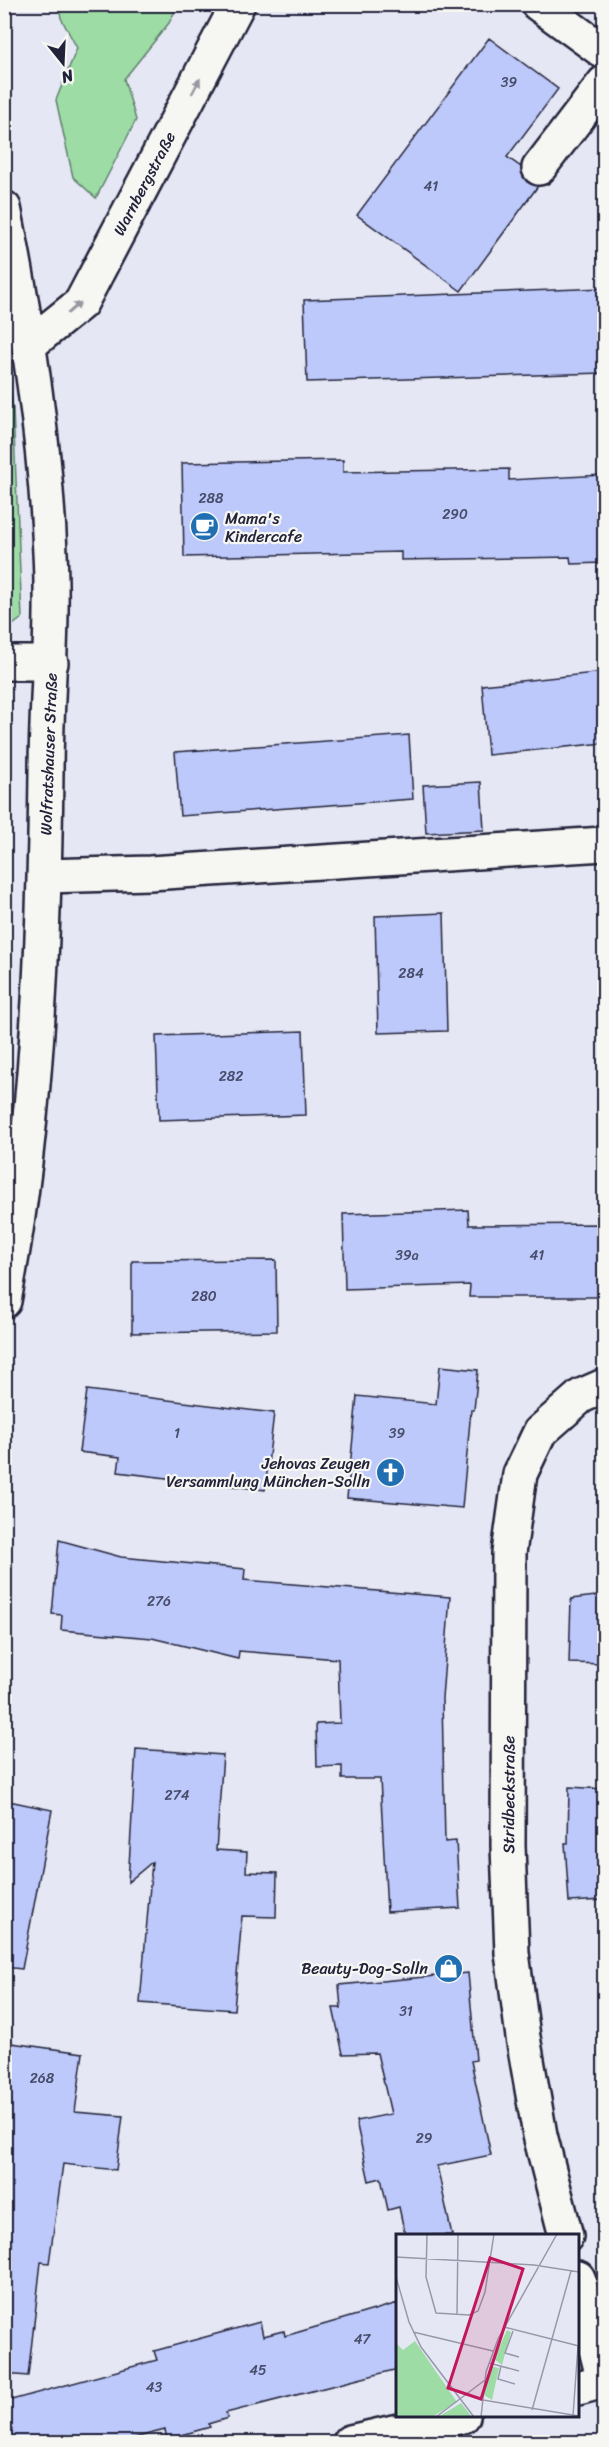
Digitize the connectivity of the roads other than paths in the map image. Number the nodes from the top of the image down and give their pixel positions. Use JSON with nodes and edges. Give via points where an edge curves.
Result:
{"nodes":[{"id":1,"x":238,"y":4,"type":"edge"},
{"id":2,"x":538,"y":4,"type":"edge"},
{"id":3,"x":604,"y":51,"type":"edge"},
{"id":4,"x":604,"y":83,"type":"edge"},
{"id":5,"x":539,"y":168,"type":"dead end"},
{"id":6,"x":4,"y":208,"type":"edge"},
{"id":7,"x":29,"y":345,"type":"junction"},
{"id":8,"x":4,"y":663,"type":"edge"},
{"id":9,"x":51,"y":663,"type":"junction"},
{"id":10,"x":604,"y":844,"type":"edge"},
{"id":11,"x":45,"y":876,"type":"junction"},
{"id":12,"x":4,"y":1301,"type":"edge"},
{"id":13,"x":604,"y":1386,"type":"edge"},
{"id":14,"x":566,"y":2234,"type":"edge"},
{"id":15,"x":579,"y":2282,"type":"edge"},
{"id":16,"x":604,"y":2381,"type":"edge"},
{"id":17,"x":579,"y":2388,"type":"edge"},
{"id":18,"x":455,"y":2417,"type":"edge"},
{"id":19,"x":350,"y":2442,"type":"edge"}],
"edges":[{"from":7,"to":1,"type":"street","name":"Warnbergstraße","one_way":true,"via":[[81,303]]},
{"from":2,"to":3,"type":"street"},
{"from":4,"to":5,"type":"street"},
{"from":6,"to":7,"type":"street","name":"Wolfratshauser Straße"},
{"from":7,"to":9,"type":"street","name":"Wolfratshauser Straße","via":[[46,485]]},
{"from":8,"to":9,"type":"street"},
{"from":9,"to":11,"type":"street","name":"Wolfratshauser Straße","via":[[46,731]]},
{"from":10,"to":11,"type":"street","via":[[186,871]]},
{"from":11,"to":12,"type":"street","name":"Wolfratshauser Straße","via":[[32,1116]]},
{"from":13,"to":14,"type":"street","name":"Stridbeckstraße","via":[[581,1396],[540,1432],[520,1474],[509,1553],[508,1846],[512,1953],[540,2136]]},
{"from":15,"to":16,"type":"street"},
{"from":16,"to":17,"type":"street"},
{"from":18,"to":19,"type":"street"}]}
